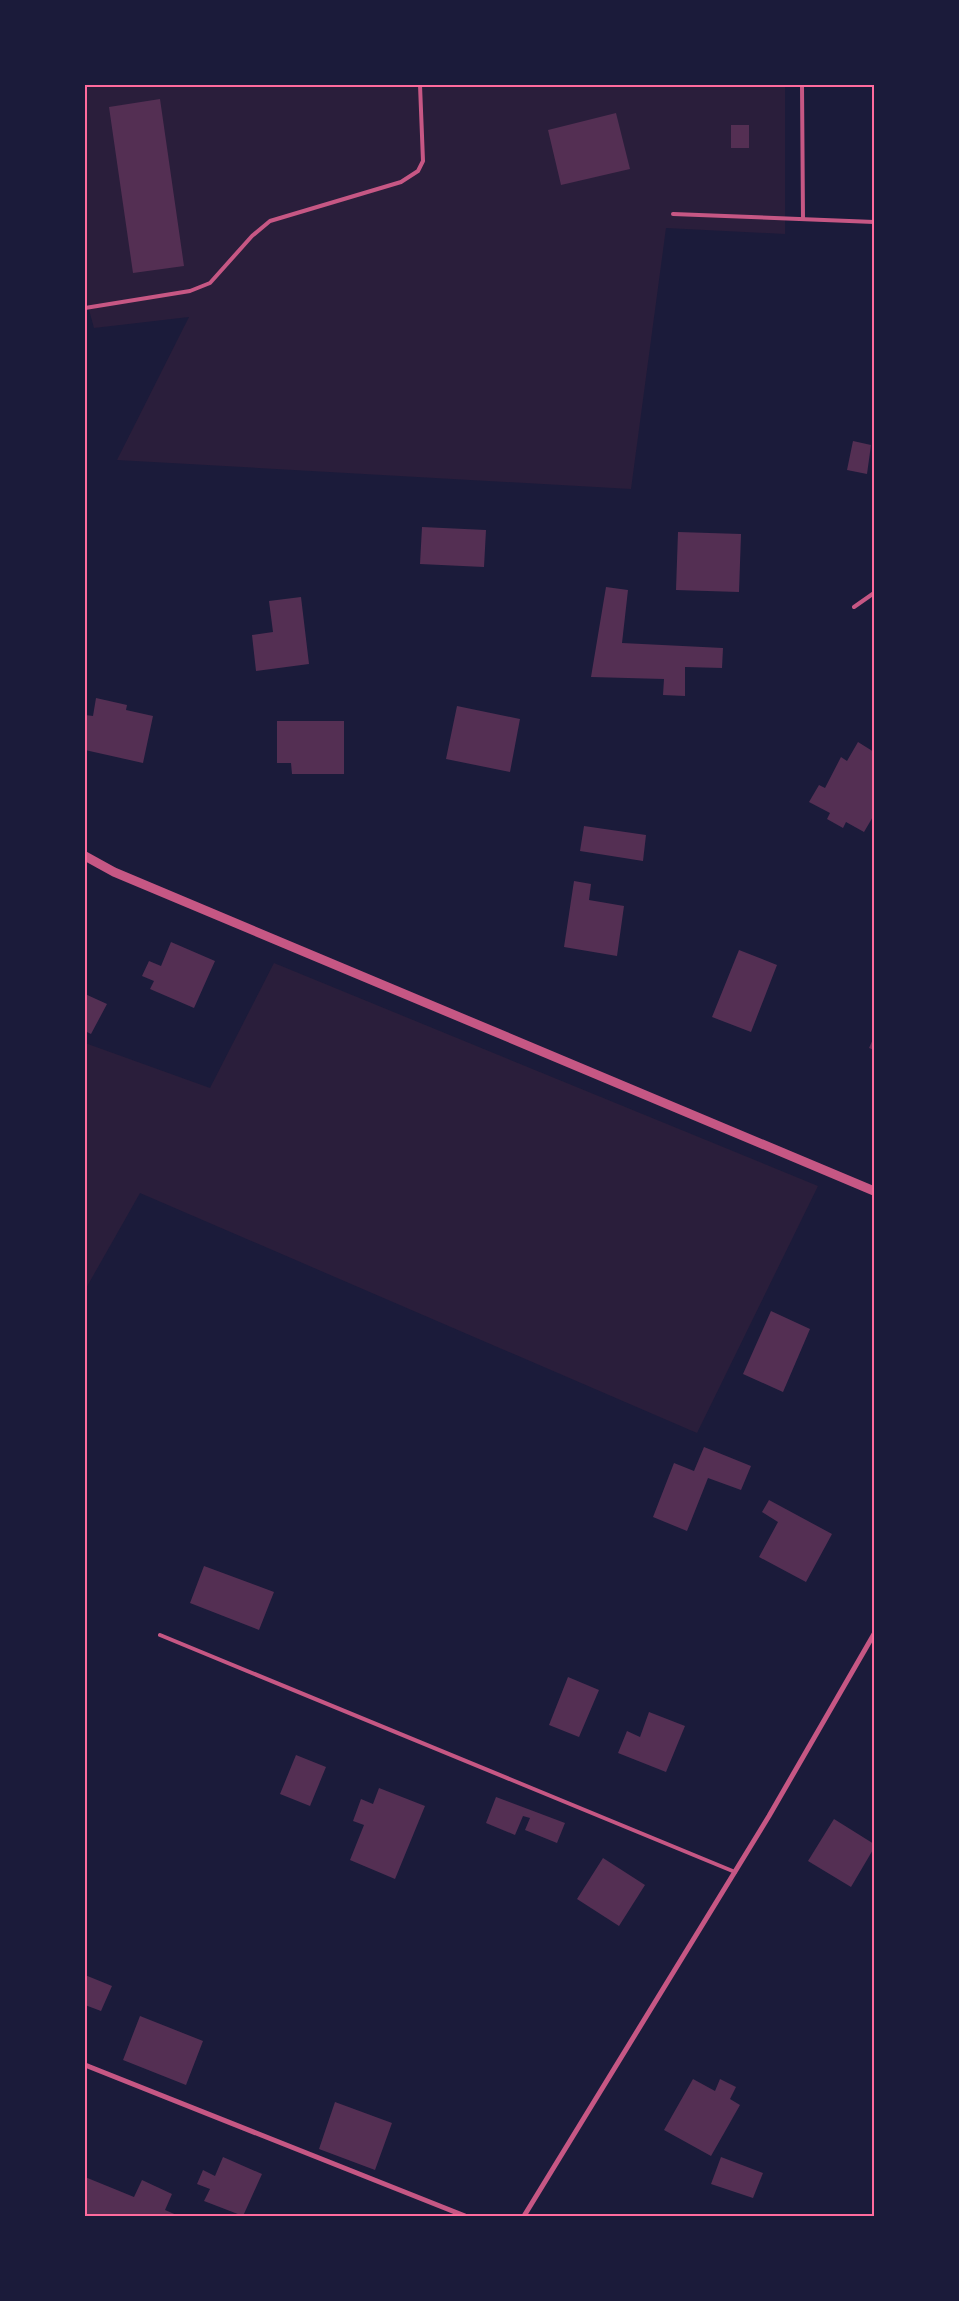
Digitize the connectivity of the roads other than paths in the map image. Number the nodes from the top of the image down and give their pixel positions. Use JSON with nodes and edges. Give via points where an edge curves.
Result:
{"nodes":[{"id":1,"x":420,"y":85,"type":"edge"},
{"id":2,"x":802,"y":85,"type":"edge"},
{"id":3,"x":673,"y":214,"type":"dead end"},
{"id":4,"x":803,"y":219,"type":"junction"},
{"id":5,"x":874,"y":222,"type":"edge"},
{"id":6,"x":85,"y":308,"type":"edge"},
{"id":7,"x":874,"y":593,"type":"edge"},
{"id":8,"x":854,"y":607,"type":"dead end"},
{"id":9,"x":85,"y":856,"type":"edge"},
{"id":10,"x":874,"y":1191,"type":"edge"},
{"id":11,"x":874,"y":1634,"type":"edge"},
{"id":12,"x":160,"y":1635,"type":"dead end"},
{"id":13,"x":735,"y":1872,"type":"junction"},
{"id":14,"x":85,"y":2065,"type":"edge"},
{"id":15,"x":465,"y":2216,"type":"edge"},
{"id":16,"x":524,"y":2216,"type":"edge"}],
"edges":[{"from":1,"to":6,"type":"lane","via":[[423,161],[418,171],[401,182],[270,222],[252,236],[210,283],[190,291]]},
{"from":2,"to":4,"type":"lane"},
{"from":3,"to":4,"type":"lane"},
{"from":4,"to":5,"type":"lane"},
{"from":7,"to":8,"type":"lane"},
{"from":9,"to":10,"type":"street","via":[[114,872]]},
{"from":11,"to":13,"type":"street"},
{"from":12,"to":13,"type":"lane"},
{"from":13,"to":16,"type":"street"},
{"from":14,"to":15,"type":"street"}]}
